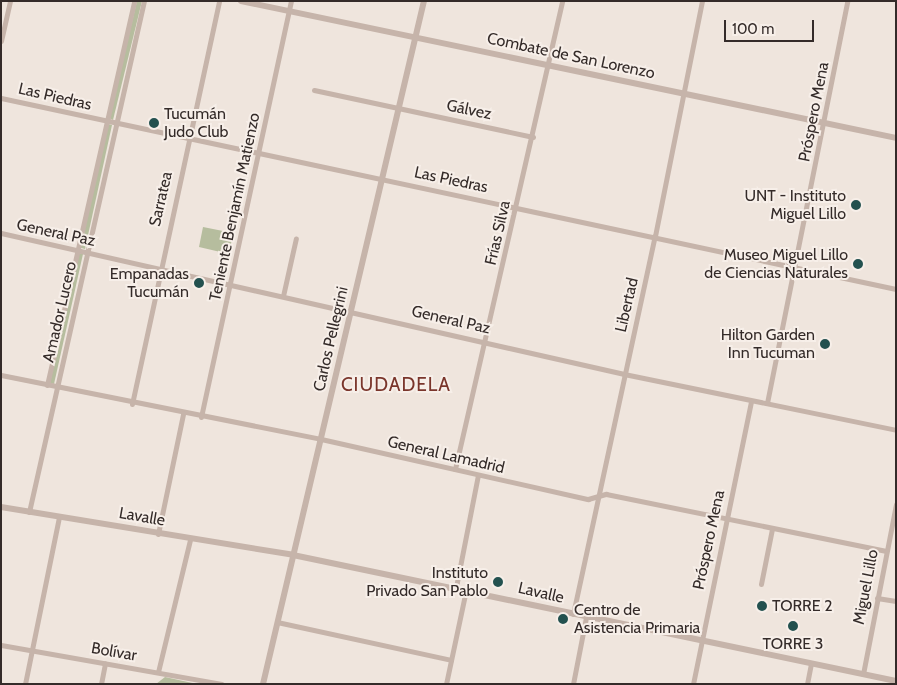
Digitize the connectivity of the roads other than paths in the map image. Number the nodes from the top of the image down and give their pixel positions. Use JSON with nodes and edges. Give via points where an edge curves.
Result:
{"nodes":[{"id":1,"x":10,"y":1,"type":"edge"},
{"id":2,"x":134,"y":1,"type":"edge"},
{"id":3,"x":144,"y":1,"type":"edge"},
{"id":4,"x":219,"y":1,"type":"edge"},
{"id":5,"x":241,"y":1,"type":"edge"},
{"id":6,"x":291,"y":1,"type":"edge"},
{"id":7,"x":424,"y":1,"type":"edge"},
{"id":8,"x":562,"y":1,"type":"edge"},
{"id":9,"x":702,"y":1,"type":"edge"},
{"id":10,"x":847,"y":1,"type":"edge"},
{"id":11,"x":289,"y":11,"type":"junction"},
{"id":12,"x":416,"y":38,"type":"junction"},
{"id":13,"x":1,"y":41,"type":"edge"},
{"id":14,"x":548,"y":65,"type":"junction"},
{"id":15,"x":314,"y":90,"type":"dead end"},
{"id":16,"x":682,"y":93,"type":"junction"},
{"id":17,"x":1,"y":98,"type":"edge"},
{"id":18,"x":400,"y":108,"type":"junction"},
{"id":19,"x":106,"y":121,"type":"junction"},
{"id":20,"x":825,"y":123,"type":"junction"},
{"id":21,"x":115,"y":124,"type":"junction"},
{"id":22,"x":532,"y":137,"type":"junction"},
{"id":23,"x":188,"y":138,"type":"junction"},
{"id":24,"x":896,"y":138,"type":"edge"},
{"id":25,"x":259,"y":151,"type":"junction"},
{"id":26,"x":384,"y":178,"type":"junction"},
{"id":27,"x":517,"y":207,"type":"junction"},
{"id":28,"x":1,"y":234,"type":"edge"},
{"id":29,"x":655,"y":236,"type":"junction"},
{"id":30,"x":296,"y":238,"type":"dead end"},
{"id":31,"x":76,"y":249,"type":"junction"},
{"id":32,"x":86,"y":252,"type":"junction"},
{"id":33,"x":796,"y":268,"type":"junction"},
{"id":34,"x":158,"y":269,"type":"junction"},
{"id":35,"x":232,"y":284,"type":"junction"},
{"id":36,"x":896,"y":289,"type":"edge"},
{"id":37,"x":283,"y":296,"type":"junction"},
{"id":38,"x":352,"y":310,"type":"junction"},
{"id":39,"x":485,"y":341,"type":"junction"},
{"id":40,"x":624,"y":374,"type":"junction"},
{"id":41,"x":1,"y":375,"type":"edge"},
{"id":42,"x":47,"y":385,"type":"junction"},
{"id":43,"x":56,"y":388,"type":"junction"},
{"id":44,"x":751,"y":401,"type":"junction"},
{"id":45,"x":767,"y":403,"type":"junction"},
{"id":46,"x":132,"y":404,"type":"junction"},
{"id":47,"x":183,"y":414,"type":"junction"},
{"id":48,"x":201,"y":417,"type":"junction"},
{"id":49,"x":896,"y":430,"type":"edge"},
{"id":50,"x":321,"y":439,"type":"junction"},
{"id":51,"x":455,"y":469,"type":"junction"},
{"id":52,"x":478,"y":475,"type":"junction"},
{"id":53,"x":597,"y":497,"type":"junction"},
{"id":54,"x":1,"y":507,"type":"edge"},
{"id":55,"x":895,"y":508,"type":"edge"},
{"id":56,"x":29,"y":512,"type":"junction"},
{"id":57,"x":59,"y":517,"type":"junction"},
{"id":58,"x":726,"y":520,"type":"junction"},
{"id":59,"x":772,"y":529,"type":"junction"},
{"id":60,"x":158,"y":534,"type":"junction"},
{"id":61,"x":190,"y":540,"type":"junction"},
{"id":62,"x":886,"y":551,"type":"junction"},
{"id":63,"x":293,"y":555,"type":"junction"},
{"id":64,"x":761,"y":584,"type":"dead end"},
{"id":65,"x":456,"y":587,"type":"junction"},
{"id":66,"x":466,"y":590,"type":"junction"},
{"id":67,"x":877,"y":598,"type":"junction"},
{"id":68,"x":896,"y":601,"type":"edge"},
{"id":69,"x":573,"y":614,"type":"junction"},
{"id":70,"x":586,"y":617,"type":"junction"},
{"id":71,"x":277,"y":622,"type":"junction"},
{"id":72,"x":701,"y":641,"type":"junction"},
{"id":73,"x":1,"y":645,"type":"edge"},
{"id":74,"x":33,"y":651,"type":"junction"},
{"id":75,"x":451,"y":660,"type":"junction"},
{"id":76,"x":105,"y":663,"type":"junction"},
{"id":77,"x":811,"y":663,"type":"junction"},
{"id":78,"x":158,"y":672,"type":"junction"},
{"id":79,"x":863,"y":674,"type":"junction"},
{"id":80,"x":896,"y":681,"type":"edge"},
{"id":81,"x":25,"y":684,"type":"edge"},
{"id":82,"x":101,"y":684,"type":"edge"},
{"id":83,"x":222,"y":684,"type":"edge"},
{"id":84,"x":263,"y":684,"type":"edge"},
{"id":85,"x":446,"y":684,"type":"edge"},
{"id":86,"x":573,"y":684,"type":"edge"},
{"id":87,"x":693,"y":684,"type":"edge"},
{"id":88,"x":807,"y":684,"type":"edge"}],
"edges":[{"from":1,"to":13,"type":"street"},
{"from":2,"to":19,"type":"street","name":"Amador Lucero"},
{"from":3,"to":21,"type":"street","name":"Amador Lucero"},
{"from":4,"to":23,"type":"street","name":"Sarratea"},
{"from":5,"to":11,"type":"street","name":"Combate de San Lorenzo"},
{"from":6,"to":11,"type":"street","name":"Teniente Benjamín Matienzo"},
{"from":7,"to":12,"type":"street","name":"Carlos Pellegrini"},
{"from":8,"to":14,"type":"street","name":"Frías Silva"},
{"from":9,"to":16,"type":"street","name":"Libertad"},
{"from":10,"to":20,"type":"street","name":"Próspero Mena"},
{"from":11,"to":12,"type":"street","name":"Combate de San Lorenzo"},
{"from":11,"to":25,"type":"street","name":"Teniente Benjamín Matienzo"},
{"from":12,"to":14,"type":"street","name":"Combate de San Lorenzo"},
{"from":12,"to":18,"type":"street","name":"Carlos Pellegrini"},
{"from":14,"to":16,"type":"street","name":"Combate de San Lorenzo"},
{"from":14,"to":22,"type":"street","name":"Frías Silva"},
{"from":15,"to":18,"type":"street","name":"Gálvez"},
{"from":16,"to":20,"type":"street","name":"Combate de San Lorenzo"},
{"from":16,"to":29,"type":"street","name":"Libertad"},
{"from":17,"to":19,"type":"street","name":"Las Piedras"},
{"from":18,"to":22,"type":"street","name":"Gálvez"},
{"from":18,"to":26,"type":"street","name":"Carlos Pellegrini"},
{"from":19,"to":21,"type":"street","name":"Las Piedras"},
{"from":19,"to":31,"type":"street","name":"Amador Lucero"},
{"from":20,"to":24,"type":"street","name":"Combate de San Lorenzo"},
{"from":20,"to":33,"type":"street","name":"Próspero Mena"},
{"from":21,"to":23,"type":"street","name":"Las Piedras"},
{"from":21,"to":32,"type":"street","name":"Amador Lucero"},
{"from":22,"to":27,"type":"street","name":"Frías Silva"},
{"from":23,"to":25,"type":"street","name":"Las Piedras"},
{"from":23,"to":34,"type":"street","name":"Sarratea"},
{"from":25,"to":26,"type":"street","name":"Las Piedras"},
{"from":25,"to":35,"type":"street","name":"Teniente Benjamín Matienzo"},
{"from":26,"to":27,"type":"street","name":"Las Piedras"},
{"from":26,"to":38,"type":"street","name":"Carlos Pellegrini"},
{"from":27,"to":29,"type":"street","name":"Las Piedras"},
{"from":27,"to":39,"type":"street","name":"Frías Silva"},
{"from":28,"to":31,"type":"street","name":"General Paz"},
{"from":29,"to":33,"type":"street","name":"Las Piedras"},
{"from":29,"to":40,"type":"street","name":"Libertad"},
{"from":30,"to":37,"type":"street"},
{"from":31,"to":32,"type":"street","name":"General Paz"},
{"from":31,"to":42,"type":"street","name":"Amador Lucero"},
{"from":32,"to":34,"type":"street","name":"General Paz"},
{"from":32,"to":43,"type":"street","name":"Amador Lucero"},
{"from":33,"to":36,"type":"street","name":"Las Piedras"},
{"from":33,"to":45,"type":"street","name":"Próspero Mena"},
{"from":34,"to":35,"type":"street","name":"General Paz"},
{"from":34,"to":46,"type":"street","name":"Sarratea"},
{"from":35,"to":37,"type":"street","name":"General Paz"},
{"from":35,"to":48,"type":"street","name":"Teniente Benjamín Matienzo"},
{"from":37,"to":38,"type":"street","name":"General Paz"},
{"from":38,"to":39,"type":"street","name":"General Paz"},
{"from":38,"to":50,"type":"street","name":"Carlos Pellegrini"},
{"from":39,"to":40,"type":"street","name":"General Paz"},
{"from":39,"to":51,"type":"street","name":"Frías Silva"},
{"from":40,"to":44,"type":"street","name":"General Paz"},
{"from":40,"to":53,"type":"street","name":"Libertad"},
{"from":41,"to":42,"type":"street","name":"General Lamadrid"},
{"from":42,"to":43,"type":"street","name":"General Lamadrid"},
{"from":43,"to":46,"type":"street","name":"General Lamadrid"},
{"from":43,"to":56,"type":"street","name":"Amador Lucero"},
{"from":44,"to":45,"type":"street","name":"General Paz"},
{"from":44,"to":58,"type":"street","name":"Próspero Mena"},
{"from":45,"to":49,"type":"street","name":"General Paz"},
{"from":46,"to":47,"type":"street","name":"General Lamadrid"},
{"from":47,"to":48,"type":"street","name":"General Lamadrid"},
{"from":47,"to":60,"type":"street"},
{"from":48,"to":50,"type":"street","name":"General Lamadrid"},
{"from":50,"to":51,"type":"street","name":"General Lamadrid"},
{"from":50,"to":63,"type":"street","name":"Carlos Pellegrini"},
{"from":51,"to":52,"type":"street","name":"General Lamadrid"},
{"from":52,"to":53,"type":"street","name":"General Lamadrid","via":[[588,499]]},
{"from":52,"to":65,"type":"street"},
{"from":53,"to":58,"type":"street","name":"General Lamadrid","via":[[606,494]]},
{"from":53,"to":69,"type":"street","name":"Libertad"},
{"from":54,"to":56,"type":"street","name":"Lavalle"},
{"from":55,"to":62,"type":"street","name":"Miguel Lillo"},
{"from":56,"to":57,"type":"street","name":"Lavalle"},
{"from":57,"to":60,"type":"street","name":"Lavalle"},
{"from":57,"to":74,"type":"street"},
{"from":58,"to":59,"type":"street","name":"General Lamadrid"},
{"from":58,"to":72,"type":"street","name":"Próspero Mena"},
{"from":59,"to":62,"type":"street","name":"General Lamadrid"},
{"from":59,"to":64,"type":"street"},
{"from":60,"to":61,"type":"street","name":"Lavalle"},
{"from":61,"to":63,"type":"street","name":"Lavalle"},
{"from":61,"to":78,"type":"street"},
{"from":62,"to":67,"type":"street","name":"Miguel Lillo"},
{"from":63,"to":65,"type":"street","name":"Lavalle"},
{"from":63,"to":71,"type":"street","name":"Carlos Pellegrini"},
{"from":65,"to":66,"type":"street","name":"Lavalle"},
{"from":66,"to":69,"type":"street","name":"Lavalle"},
{"from":66,"to":75,"type":"street"},
{"from":67,"to":68,"type":"street"},
{"from":67,"to":79,"type":"street","name":"Miguel Lillo"},
{"from":69,"to":70,"type":"street","name":"Lavalle"},
{"from":70,"to":72,"type":"street","name":"Lavalle"},
{"from":70,"to":86,"type":"street"},
{"from":71,"to":75,"type":"street"},
{"from":71,"to":84,"type":"street","name":"Carlos Pellegrini"},
{"from":72,"to":77,"type":"street","name":"Lavalle"},
{"from":72,"to":87,"type":"street","name":"Próspero Mena"},
{"from":73,"to":74,"type":"street","name":"Bolívar"},
{"from":74,"to":76,"type":"street","name":"Bolívar"},
{"from":74,"to":81,"type":"street"},
{"from":75,"to":85,"type":"street"},
{"from":76,"to":78,"type":"street","name":"Bolívar"},
{"from":76,"to":82,"type":"street"},
{"from":77,"to":79,"type":"street","name":"Lavalle"},
{"from":77,"to":88,"type":"street"},
{"from":78,"to":83,"type":"street","name":"Bolívar"},
{"from":79,"to":80,"type":"street","name":"Lavalle"}]}
